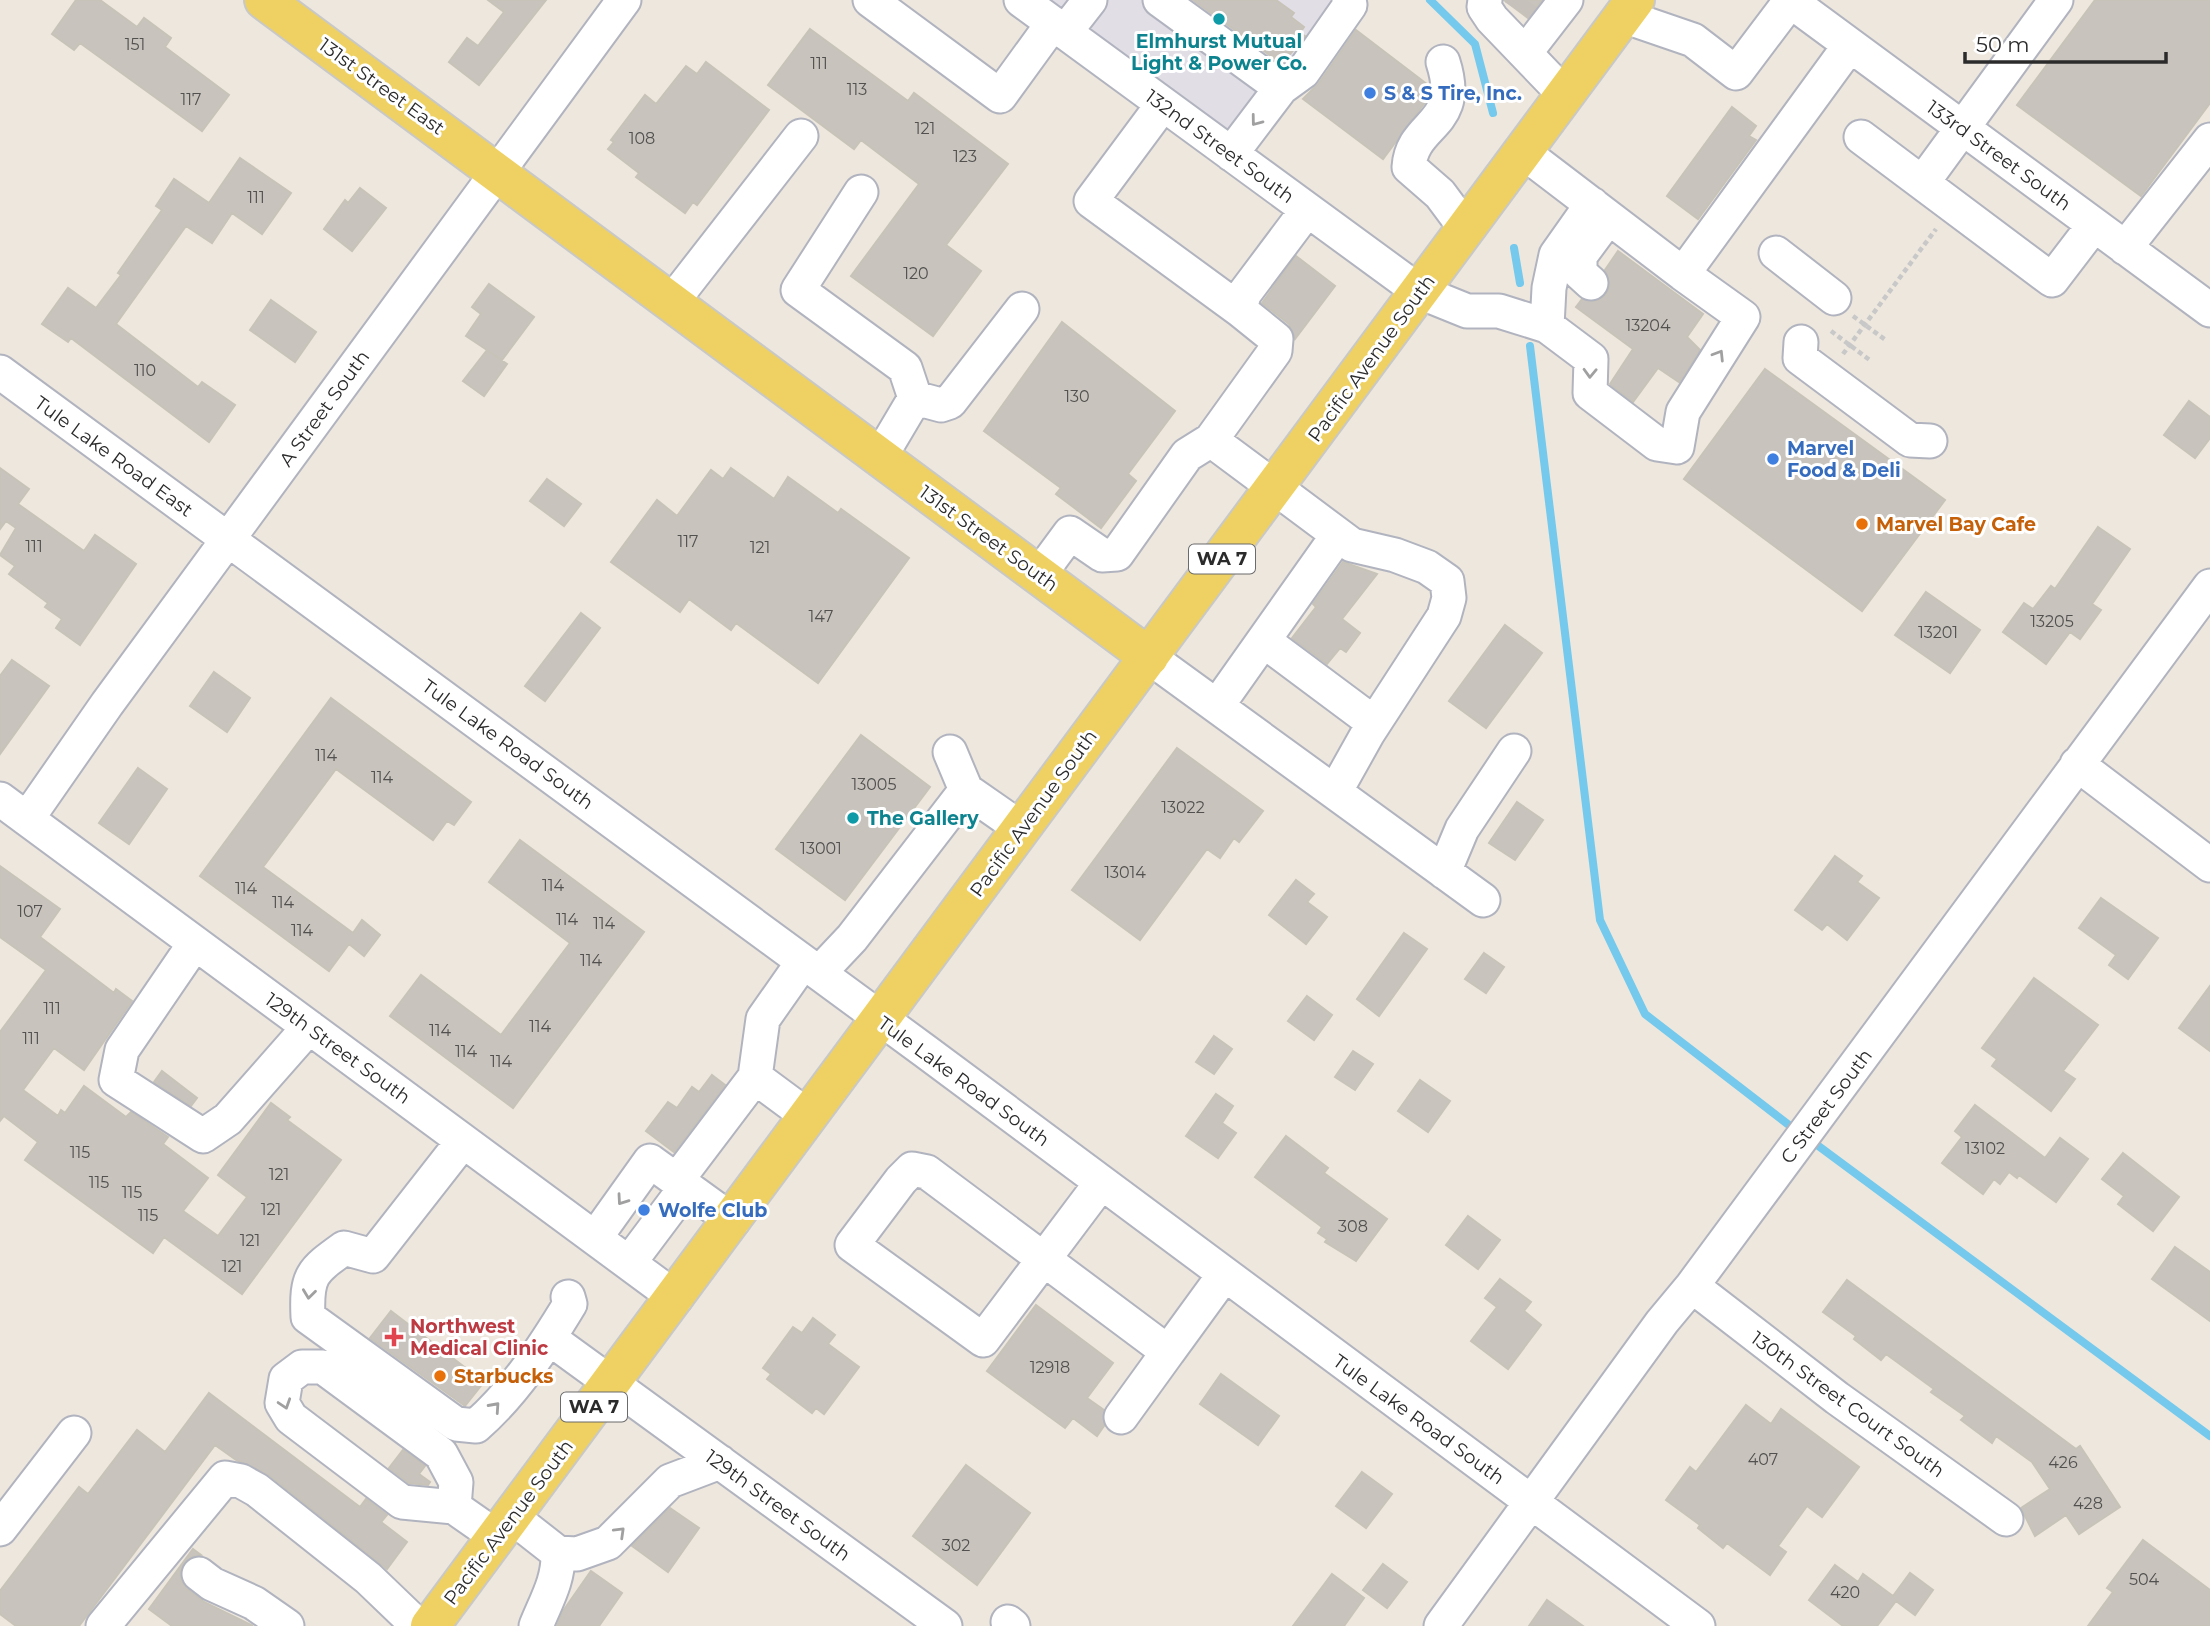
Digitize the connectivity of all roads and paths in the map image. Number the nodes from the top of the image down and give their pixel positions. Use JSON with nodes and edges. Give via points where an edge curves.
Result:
{"nodes":[{"id":1,"x":264,"y":0,"type":"edge"},
{"id":2,"x":624,"y":0,"type":"edge"},
{"id":3,"x":870,"y":0,"type":"edge"},
{"id":4,"x":1021,"y":0,"type":"edge"},
{"id":5,"x":1090,"y":0,"type":"edge"},
{"id":6,"x":1160,"y":0,"type":"edge"},
{"id":7,"x":1349,"y":0,"type":"edge"},
{"id":8,"x":1485,"y":0,"type":"edge"},
{"id":9,"x":1566,"y":0,"type":"edge"},
{"id":10,"x":1790,"y":0,"type":"edge"},
{"id":11,"x":2056,"y":0,"type":"edge"},
{"id":12,"x":1629,"y":8,"type":"edge"},
{"id":13,"x":1059,"y":28,"type":"junction"},
{"id":14,"x":1516,"y":32,"type":"junction"},
{"id":15,"x":1850,"y":45,"type":"junction"},
{"id":16,"x":1443,"y":62,"type":"dead end"},
{"id":17,"x":1281,"y":88,"type":"junction"},
{"id":18,"x":1565,"y":94,"type":"junction"},
{"id":19,"x":1163,"y":104,"type":"junction"},
{"id":20,"x":1964,"y":129,"type":"junction"},
{"id":21,"x":801,"y":136,"type":"dead end"},
{"id":22,"x":1861,"y":137,"type":"dead end"},
{"id":23,"x":2210,"y":140,"type":"edge"},
{"id":24,"x":1523,"y":152,"type":"junction"},
{"id":25,"x":1231,"y":154,"type":"junction"},
{"id":26,"x":499,"y":173,"type":"junction"},
{"id":27,"x":1923,"y":182,"type":"junction"},
{"id":28,"x":860,"y":192,"type":"dead end"},
{"id":29,"x":1307,"y":210,"type":"junction"},
{"id":30,"x":1600,"y":211,"type":"junction"},
{"id":31,"x":1941,"y":223,"type":"dead end"},
{"id":32,"x":2094,"y":225,"type":"junction"},
{"id":33,"x":1466,"y":229,"type":"junction"},
{"id":34,"x":2125,"y":248,"type":"junction"},
{"id":35,"x":1776,"y":253,"type":"dead end"},
{"id":36,"x":1683,"y":274,"type":"junction"},
{"id":37,"x":1591,"y":282,"type":"dead end"},
{"id":38,"x":1420,"y":292,"type":"junction"},
{"id":39,"x":671,"y":303,"type":"junction"},
{"id":40,"x":1840,"y":304,"type":"joint"},
{"id":41,"x":1022,"y":309,"type":"dead end"},
{"id":42,"x":1240,"y":310,"type":"junction"},
{"id":43,"x":2210,"y":310,"type":"edge"},
{"id":44,"x":1867,"y":322,"type":"dead end"},
{"id":45,"x":1547,"y":326,"type":"junction"},
{"id":46,"x":1816,"y":336,"type":"joint"},
{"id":47,"x":1886,"y":341,"type":"dead end"},
{"id":48,"x":1871,"y":361,"type":"dead end"},
{"id":49,"x":0,"y":372,"type":"edge"},
{"id":50,"x":915,"y":398,"type":"junction"},
{"id":51,"x":1211,"y":440,"type":"junction"},
{"id":52,"x":1930,"y":441,"type":"dead end"},
{"id":53,"x":880,"y":457,"type":"junction"},
{"id":54,"x":1275,"y":488,"type":"junction"},
{"id":55,"x":1338,"y":535,"type":"junction"},
{"id":56,"x":228,"y":540,"type":"junction"},
{"id":57,"x":1039,"y":575,"type":"junction"},
{"id":58,"x":2210,"y":586,"type":"edge"},
{"id":59,"x":1264,"y":641,"type":"junction"},
{"id":60,"x":1149,"y":657,"type":"junction"},
{"id":61,"x":1217,"y":706,"type":"junction"},
{"id":62,"x":1374,"y":723,"type":"junction"},
{"id":63,"x":1514,"y":751,"type":"dead end"},
{"id":64,"x":950,"y":752,"type":"dead end"},
{"id":65,"x":2077,"y":764,"type":"junction"},
{"id":66,"x":966,"y":790,"type":"junction"},
{"id":67,"x":1335,"y":792,"type":"junction"},
{"id":68,"x":0,"y":799,"type":"edge"},
{"id":69,"x":27,"y":819,"type":"junction"},
{"id":70,"x":1022,"y":829,"type":"junction"},
{"id":71,"x":2210,"y":865,"type":"edge"},
{"id":72,"x":1444,"y":872,"type":"junction"},
{"id":73,"x":1483,"y":900,"type":"dead end"},
{"id":74,"x":195,"y":943,"type":"junction"},
{"id":75,"x":811,"y":968,"type":"junction"},
{"id":76,"x":881,"y":1020,"type":"junction"},
{"id":77,"x":309,"y":1027,"type":"junction"},
{"id":78,"x":755,"y":1077,"type":"junction"},
{"id":79,"x":809,"y":1117,"type":"junction"},
{"id":80,"x":463,"y":1141,"type":"junction"},
{"id":81,"x":1101,"y":1183,"type":"junction"},
{"id":82,"x":682,"y":1184,"type":"junction"},
{"id":83,"x":733,"y":1221,"type":"junction"},
{"id":84,"x":596,"y":1238,"type":"junction"},
{"id":85,"x":1045,"y":1258,"type":"junction"},
{"id":86,"x":629,"y":1263,"type":"junction"},
{"id":87,"x":1224,"y":1275,"type":"junction"},
{"id":88,"x":1692,"y":1286,"type":"junction"},
{"id":89,"x":568,"y":1297,"type":"dead end"},
{"id":90,"x":676,"y":1298,"type":"junction"},
{"id":91,"x":549,"y":1338,"type":"junction"},
{"id":92,"x":1168,"y":1352,"type":"junction"},
{"id":93,"x":611,"y":1383,"type":"junction"},
{"id":94,"x":1121,"y":1417,"type":"dead end"},
{"id":95,"x":74,"y":1433,"type":"dead end"},
{"id":96,"x":720,"y":1462,"type":"junction"},
{"id":97,"x":1532,"y":1503,"type":"junction"},
{"id":98,"x":454,"y":1507,"type":"junction"},
{"id":99,"x":2006,"y":1519,"type":"dead end"},
{"id":100,"x":504,"y":1527,"type":"junction"},
{"id":101,"x":0,"y":1529,"type":"edge"},
{"id":102,"x":558,"y":1553,"type":"junction"},
{"id":103,"x":182,"y":1562,"type":"junction"},
{"id":104,"x":103,"y":1626,"type":"edge"},
{"id":105,"x":287,"y":1626,"type":"edge"},
{"id":106,"x":418,"y":1626,"type":"edge"},
{"id":107,"x":430,"y":1626,"type":"edge"},
{"id":108,"x":536,"y":1626,"type":"edge"},
{"id":109,"x":945,"y":1626,"type":"edge"},
{"id":110,"x":1441,"y":1626,"type":"edge"},
{"id":111,"x":1698,"y":1626,"type":"edge"}],
"edges":[{"from":1,"to":26,"type":"main road","name":"131st Street East"},
{"from":2,"to":26,"type":"street","name":"A Street South"},
{"from":3,"to":13,"type":"street","via":[[1000,96]]},
{"from":4,"to":13,"type":"street","name":"132nd Street South"},
{"from":5,"to":13,"type":"street"},
{"from":6,"to":17,"type":"street"},
{"from":7,"to":17,"type":"street","via":[[1350,5],[1303,72]]},
{"from":8,"to":14,"type":"street","via":[[1484,7]]},
{"from":9,"to":14,"type":"street"},
{"from":10,"to":12,"type":"street","via":[[1736,73],[1693,40]]},
{"from":10,"to":15,"type":"street","name":"133rd Street South"},
{"from":11,"to":20,"type":"street"},
{"from":12,"to":18,"type":"main road","name":"Pacific Avenue South","number":"WA 7"},
{"from":13,"to":19,"type":"street","name":"132nd Street South"},
{"from":14,"to":18,"type":"street"},
{"from":15,"to":20,"type":"street","name":"133rd Street South"},
{"from":15,"to":36,"type":"street"},
{"from":16,"to":33,"type":"street","via":[[1450,86],[1447,105],[1416,147],[1409,167],[1440,194]]},
{"from":17,"to":25,"type":"street","one_way":true},
{"from":18,"to":24,"type":"main road","name":"Pacific Avenue South","number":"WA 7"},
{"from":19,"to":25,"type":"street","name":"132nd Street South"},
{"from":19,"to":42,"type":"street","via":[[1091,201]]},
{"from":20,"to":27,"type":"street"},
{"from":20,"to":32,"type":"street","name":"133rd Street South"},
{"from":21,"to":39,"type":"street"},
{"from":22,"to":27,"type":"street"},
{"from":23,"to":34,"type":"street"},
{"from":24,"to":30,"type":"street"},
{"from":24,"to":33,"type":"main road","name":"Pacific Avenue South","number":"WA 7"},
{"from":25,"to":29,"type":"street","name":"132nd Street South"},
{"from":26,"to":39,"type":"main road","name":"131st Street South"},
{"from":26,"to":56,"type":"street","name":"A Street South"},
{"from":27,"to":32,"type":"street","via":[[2052,280]]},
{"from":28,"to":50,"type":"street","via":[[798,290],[905,368]]},
{"from":29,"to":38,"type":"street","name":"132nd Street South"},
{"from":29,"to":42,"type":"street","via":[[1244,294]]},
{"from":30,"to":36,"type":"street"},
{"from":30,"to":37,"type":"street","via":[[1580,256],[1580,273]]},
{"from":30,"to":45,"type":"street","via":[[1556,255]]},
{"from":31,"to":44,"type":"path"},
{"from":32,"to":34,"type":"street","name":"133rd Street South"},
{"from":33,"to":38,"type":"main road","name":"Pacific Avenue South","number":"WA 7"},
{"from":34,"to":43,"type":"street","name":"133rd Street South"},
{"from":35,"to":40,"type":"street"},
{"from":45,"to":36,"type":"street","name":"132nd Street South","one_way":true,"via":[[1591,359],[1590,393],[1657,444],[1677,447],[1683,412],[1743,317]]},
{"from":38,"to":45,"type":"street","name":"132nd Street South","via":[[1466,311],[1499,311]]},
{"from":38,"to":54,"type":"main road","name":"Pacific Avenue South","number":"WA 7"},
{"from":39,"to":53,"type":"main road","name":"131st Street South"},
{"from":40,"to":47,"type":"path"},
{"from":41,"to":50,"type":"street","via":[[950,402],[941,405]]},
{"from":42,"to":51,"type":"street","via":[[1276,339],[1275,351]]},
{"from":46,"to":48,"type":"path"},
{"from":46,"to":52,"type":"street","via":[[1800,358],[1910,440]]},
{"from":49,"to":56,"type":"street","name":"Tule Lake Road East"},
{"from":50,"to":53,"type":"street"},
{"from":51,"to":54,"type":"street"},
{"from":51,"to":57,"type":"street","via":[[1187,456],[1117,554],[1102,555],[1070,533]]},
{"from":53,"to":57,"type":"main road","name":"131st Street South"},
{"from":54,"to":55,"type":"street"},
{"from":54,"to":60,"type":"main road","name":"Pacific Avenue South","number":"WA 7"},
{"from":55,"to":59,"type":"street"},
{"from":55,"to":62,"type":"street","via":[[1352,545],[1427,567],[1447,581],[1450,598],[1444,616]]},
{"from":56,"to":69,"type":"street","name":"A Street South"},
{"from":56,"to":75,"type":"street","name":"Tule Lake Road South"},
{"from":57,"to":60,"type":"main road","name":"131st Street South"},
{"from":58,"to":65,"type":"street","name":"C Street South"},
{"from":59,"to":61,"type":"street"},
{"from":59,"to":62,"type":"street"},
{"from":60,"to":61,"type":"street","name":"131st Street South"},
{"from":60,"to":70,"type":"main road","name":"Pacific Avenue South","number":"WA 7"},
{"from":61,"to":67,"type":"street","name":"131st Street South"},
{"from":62,"to":67,"type":"street"},
{"from":63,"to":72,"type":"street","via":[[1462,829]]},
{"from":64,"to":66,"type":"street"},
{"from":65,"to":71,"type":"street"},
{"from":65,"to":88,"type":"street","name":"C Street South"},
{"from":66,"to":70,"type":"street"},
{"from":66,"to":75,"type":"street","via":[[852,939]]},
{"from":67,"to":72,"type":"street","name":"131st Street South"},
{"from":68,"to":69,"type":"street","name":"129th Street South"},
{"from":69,"to":74,"type":"street","name":"129th Street South"},
{"from":70,"to":76,"type":"main road","name":"Pacific Avenue South","number":"WA 7"},
{"from":72,"to":73,"type":"street","name":"131st Street South"},
{"from":74,"to":77,"type":"street","name":"129th Street South"},
{"from":74,"to":77,"type":"street","via":[[122,1050],[116,1080],[203,1136],[228,1119]]},
{"from":75,"to":76,"type":"street","name":"Tule Lake Road South"},
{"from":75,"to":78,"type":"street","via":[[763,1019]]},
{"from":76,"to":79,"type":"main road","name":"Pacific Avenue South","number":"WA 7"},
{"from":76,"to":81,"type":"street","name":"Tule Lake Road South"},
{"from":77,"to":80,"type":"street","name":"129th Street South"},
{"from":78,"to":79,"type":"street"},
{"from":78,"to":82,"type":"street"},
{"from":79,"to":83,"type":"main road","name":"Pacific Avenue South","number":"WA 7"},
{"from":80,"to":84,"type":"street","name":"129th Street South"},
{"from":80,"to":91,"type":"street","one_way":true,"via":[[373,1256],[344,1248],[314,1270],[307,1297],[308,1317],[456,1424],[476,1426],[495,1409]]},
{"from":81,"to":85,"type":"street"},
{"from":81,"to":87,"type":"street","name":"Tule Lake Road South"},
{"from":82,"to":83,"type":"street"},
{"from":82,"to":84,"type":"street","one_way":true,"via":[[650,1161]]},
{"from":82,"to":86,"type":"street"},
{"from":83,"to":90,"type":"main road","name":"Pacific Avenue South","number":"WA 7"},
{"from":84,"to":86,"type":"street","name":"129th Street South"},
{"from":85,"to":85,"type":"street","via":[[927,1172],[912,1169],[852,1245],[983,1340]]},
{"from":85,"to":92,"type":"street"},
{"from":86,"to":90,"type":"street","name":"129th Street South"},
{"from":87,"to":92,"type":"street"},
{"from":87,"to":97,"type":"street","name":"Tule Lake Road South"},
{"from":88,"to":97,"type":"street","name":"C Street South"},
{"from":88,"to":99,"type":"street","name":"130th Street Court South"},
{"from":89,"to":91,"type":"street","via":[[570,1304]]},
{"from":90,"to":93,"type":"main road","name":"Pacific Avenue South","number":"WA 7"},
{"from":91,"to":93,"type":"street","name":"129th Street South"},
{"from":92,"to":94,"type":"street"},
{"from":93,"to":96,"type":"street","name":"129th Street South"},
{"from":93,"to":100,"type":"main road","name":"Pacific Avenue South","number":"WA 7"},
{"from":95,"to":101,"type":"street"},
{"from":102,"to":96,"type":"street","one_way":true,"via":[[577,1554],[608,1543],[670,1481]]},
{"from":96,"to":109,"type":"street","name":"129th Street South"},
{"from":97,"to":110,"type":"street","name":"C Street South"},
{"from":97,"to":111,"type":"street","name":"Tule Lake Road South"},
{"from":98,"to":98,"type":"street","one_way":true,"via":[[456,1482],[441,1454],[323,1367],[302,1367],[286,1379],[282,1403],[291,1418],[402,1502]]},
{"from":98,"to":100,"type":"street"},
{"from":100,"to":102,"type":"street"},
{"from":100,"to":107,"type":"main road","name":"Pacific Avenue South","number":"WA 7"},
{"from":102,"to":108,"type":"street","via":[[559,1568]]},
{"from":103,"to":104,"type":"street"},
{"from":103,"to":105,"type":"street"},
{"from":103,"to":106,"type":"street","via":[[225,1478],[241,1481],[368,1578]]}]}
